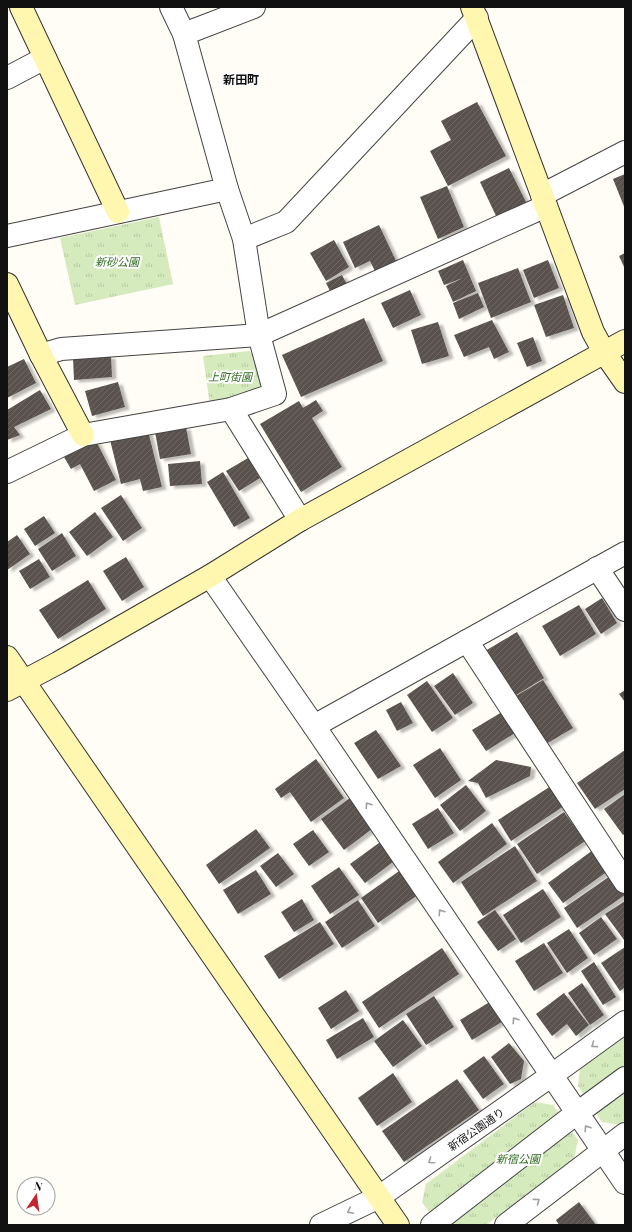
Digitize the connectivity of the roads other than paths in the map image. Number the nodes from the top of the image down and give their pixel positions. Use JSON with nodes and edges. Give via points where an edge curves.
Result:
{"nodes":[{"id":1,"x":21,"y":7,"type":"edge"},
{"id":2,"x":171,"y":7,"type":"edge"},
{"id":3,"x":254,"y":7,"type":"edge"},
{"id":4,"x":475,"y":13,"type":"edge"},
{"id":5,"x":184,"y":34,"type":"junction"},
{"id":6,"x":45,"y":58,"type":"junction"},
{"id":7,"x":7,"y":78,"type":"edge"},
{"id":8,"x":625,"y":152,"type":"edge"},
{"id":9,"x":227,"y":189,"type":"junction"},
{"id":10,"x":544,"y":201,"type":"junction"},
{"id":11,"x":118,"y":212,"type":"junction"},
{"id":12,"x":7,"y":236,"type":"edge"},
{"id":13,"x":244,"y":239,"type":"junction"},
{"id":14,"x":7,"y":284,"type":"edge"},
{"id":15,"x":259,"y":335,"type":"junction"},
{"id":16,"x":625,"y":341,"type":"edge"},
{"id":17,"x":604,"y":352,"type":"junction"},
{"id":18,"x":41,"y":355,"type":"junction"},
{"id":19,"x":625,"y":382,"type":"edge"},
{"id":20,"x":231,"y":410,"type":"junction"},
{"id":21,"x":83,"y":436,"type":"junction"},
{"id":22,"x":7,"y":472,"type":"edge"},
{"id":23,"x":300,"y":520,"type":"junction"},
{"id":24,"x":625,"y":553,"type":"edge"},
{"id":25,"x":597,"y":568,"type":"junction"},
{"id":26,"x":210,"y":576,"type":"junction"},
{"id":27,"x":625,"y":610,"type":"edge"},
{"id":28,"x":467,"y":641,"type":"junction"},
{"id":29,"x":7,"y":657,"type":"edge"},
{"id":30,"x":15,"y":685,"type":"edge"},
{"id":31,"x":314,"y":726,"type":"junction"},
{"id":32,"x":625,"y":882,"type":"edge"},
{"id":33,"x":625,"y":1022,"type":"edge"},
{"id":34,"x":552,"y":1075,"type":"junction"},
{"id":35,"x":625,"y":1078,"type":"edge"},
{"id":36,"x":587,"y":1106,"type":"dead end"},
{"id":37,"x":569,"y":1119,"type":"dead end"},
{"id":38,"x":625,"y":1134,"type":"edge"},
{"id":39,"x":603,"y":1151,"type":"junction"},
{"id":40,"x":625,"y":1183,"type":"edge"},
{"id":41,"x":378,"y":1197,"type":"junction"},
{"id":42,"x":321,"y":1225,"type":"edge"},
{"id":43,"x":398,"y":1225,"type":"edge"},
{"id":44,"x":432,"y":1225,"type":"edge"},
{"id":45,"x":506,"y":1225,"type":"edge"}],
"edges":[{"from":1,"to":6,"type":"street"},
{"from":2,"to":5,"type":"street"},
{"from":3,"to":5,"type":"street"},
{"from":4,"to":10,"type":"street"},
{"from":4,"to":13,"type":"street","via":[[286,222]]},
{"from":5,"to":9,"type":"street"},
{"from":6,"to":7,"type":"street"},
{"from":6,"to":11,"type":"street"},
{"from":8,"to":10,"type":"street"},
{"from":9,"to":11,"type":"street"},
{"from":9,"to":13,"type":"street"},
{"from":10,"to":15,"type":"street"},
{"from":10,"to":17,"type":"street"},
{"from":11,"to":12,"type":"street"},
{"from":13,"to":15,"type":"street"},
{"from":14,"to":18,"type":"street"},
{"from":15,"to":18,"type":"street","via":[[61,349]]},
{"from":15,"to":20,"type":"street","via":[[275,394]]},
{"from":16,"to":17,"type":"street"},
{"from":17,"to":19,"type":"street"},
{"from":17,"to":23,"type":"street"},
{"from":18,"to":21,"type":"street"},
{"from":20,"to":21,"type":"street"},
{"from":20,"to":23,"type":"street"},
{"from":21,"to":22,"type":"street"},
{"from":23,"to":26,"type":"street"},
{"from":24,"to":25,"type":"street"},
{"from":25,"to":27,"type":"street"},
{"from":25,"to":28,"type":"street"},
{"from":26,"to":30,"type":"street"},
{"from":26,"to":31,"type":"street"},
{"from":28,"to":31,"type":"street"},
{"from":28,"to":32,"type":"street"},
{"from":29,"to":30,"type":"street"},
{"from":30,"to":41,"type":"street"},
{"from":34,"to":31,"type":"street","one_way":true},
{"from":33,"to":34,"type":"street","name":"新宿公園通り","one_way":true},
{"from":39,"to":34,"type":"street","one_way":true},
{"from":34,"to":41,"type":"street","name":"新宿公園通り","one_way":true},
{"from":35,"to":36,"type":"street"},
{"from":37,"to":44,"type":"street"},
{"from":38,"to":39,"type":"street"},
{"from":39,"to":40,"type":"street"},
{"from":45,"to":39,"type":"street","one_way":true},
{"from":41,"to":42,"type":"street","name":"新宿公園通り","one_way":true},
{"from":41,"to":43,"type":"street"}]}
